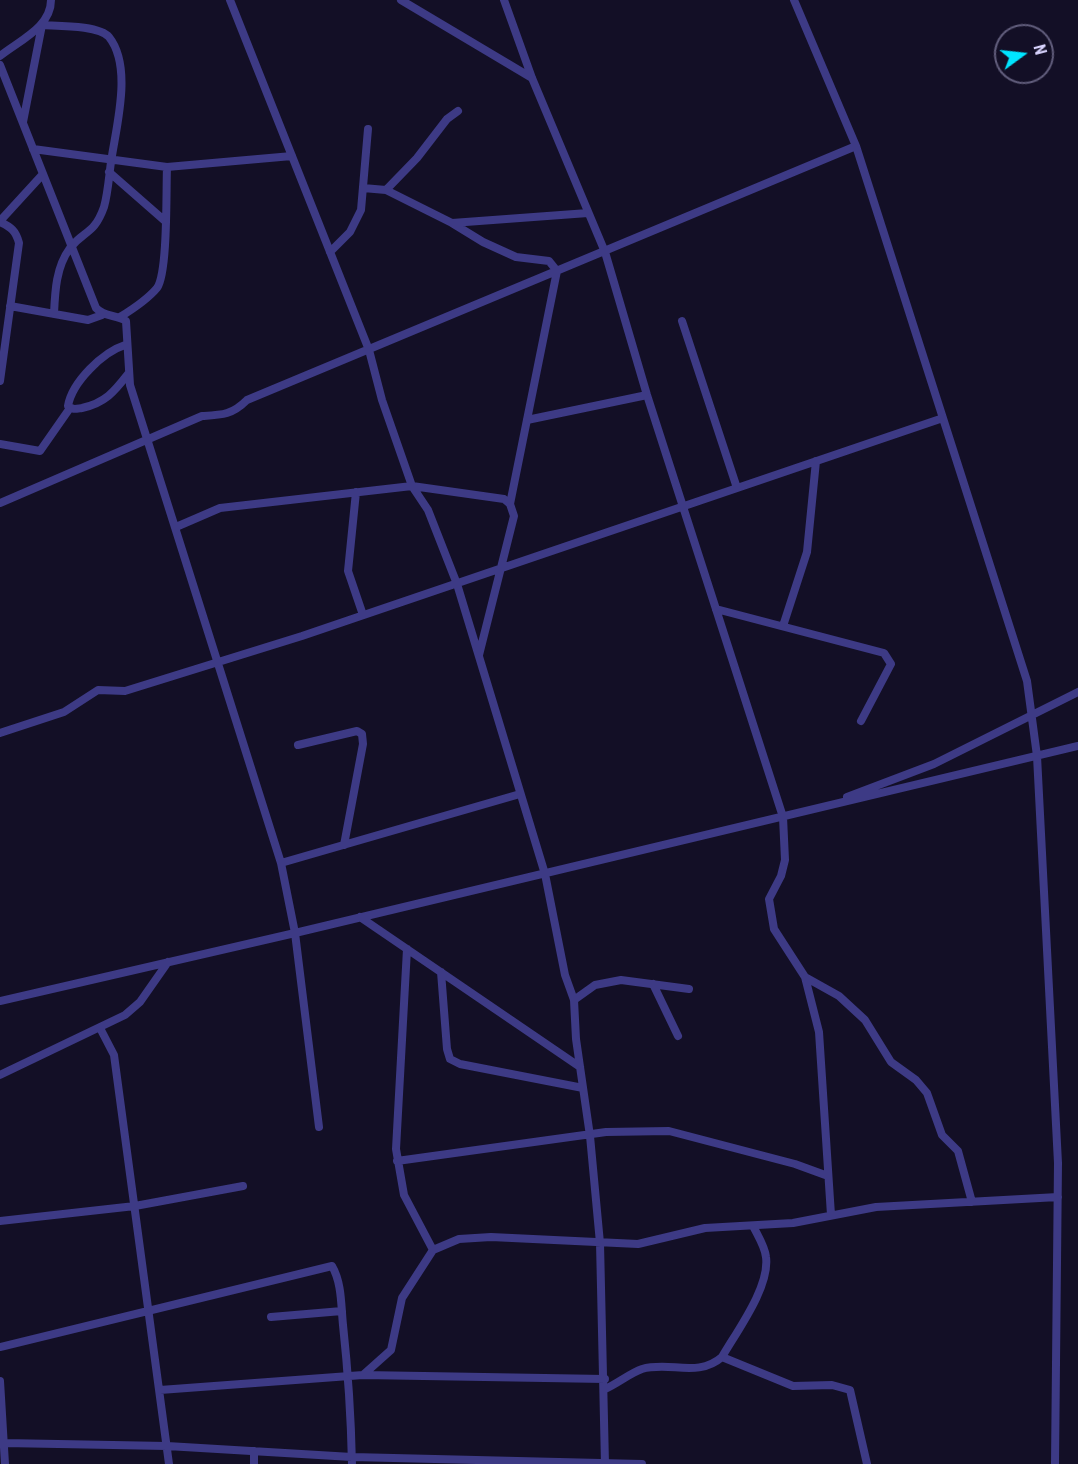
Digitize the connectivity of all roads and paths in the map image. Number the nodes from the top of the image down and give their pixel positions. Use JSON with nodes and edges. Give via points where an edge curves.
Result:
{"nodes":[{"id":1,"x":51,"y":0,"type":"edge"},
{"id":2,"x":230,"y":0,"type":"edge"},
{"id":3,"x":401,"y":0,"type":"edge"},
{"id":4,"x":504,"y":0,"type":"edge"},
{"id":5,"x":794,"y":0,"type":"edge"},
{"id":6,"x":42,"y":25,"type":"junction"},
{"id":7,"x":0,"y":56,"type":"edge"},
{"id":8,"x":0,"y":64,"type":"edge"},
{"id":9,"x":532,"y":78,"type":"junction"},
{"id":10,"x":458,"y":111,"type":"dead end"},
{"id":11,"x":23,"y":122,"type":"junction"},
{"id":12,"x":368,"y":129,"type":"dead end"},
{"id":13,"x":856,"y":146,"type":"junction"},
{"id":14,"x":33,"y":149,"type":"junction"},
{"id":15,"x":292,"y":156,"type":"junction"},
{"id":16,"x":111,"y":161,"type":"junction"},
{"id":17,"x":167,"y":167,"type":"junction"},
{"id":18,"x":109,"y":172,"type":"junction"},
{"id":19,"x":43,"y":174,"type":"junction"},
{"id":20,"x":363,"y":188,"type":"junction"},
{"id":21,"x":386,"y":190,"type":"junction"},
{"id":22,"x":588,"y":213,"type":"junction"},
{"id":23,"x":165,"y":221,"type":"junction"},
{"id":24,"x":0,"y":222,"type":"edge"},
{"id":25,"x":452,"y":223,"type":"junction"},
{"id":26,"x":71,"y":246,"type":"junction"},
{"id":27,"x":330,"y":252,"type":"junction"},
{"id":28,"x":605,"y":252,"type":"junction"},
{"id":29,"x":557,"y":271,"type":"junction"},
{"id":30,"x":10,"y":306,"type":"junction"},
{"id":31,"x":54,"y":314,"type":"junction"},
{"id":32,"x":102,"y":315,"type":"junction"},
{"id":33,"x":120,"y":317,"type":"junction"},
{"id":34,"x":682,"y":321,"type":"dead end"},
{"id":35,"x":125,"y":345,"type":"junction"},
{"id":36,"x":369,"y":350,"type":"junction"},
{"id":37,"x":128,"y":374,"type":"junction"},
{"id":38,"x":0,"y":381,"type":"edge"},
{"id":39,"x":647,"y":395,"type":"junction"},
{"id":40,"x":70,"y":408,"type":"junction"},
{"id":41,"x":943,"y":418,"type":"junction"},
{"id":42,"x":527,"y":420,"type":"junction"},
{"id":43,"x":149,"y":441,"type":"junction"},
{"id":44,"x":0,"y":444,"type":"edge"},
{"id":45,"x":816,"y":461,"type":"junction"},
{"id":46,"x":412,"y":486,"type":"junction"},
{"id":47,"x":737,"y":488,"type":"junction"},
{"id":48,"x":356,"y":492,"type":"junction"},
{"id":49,"x":0,"y":502,"type":"edge"},
{"id":50,"x":510,"y":504,"type":"junction"},
{"id":51,"x":683,"y":506,"type":"junction"},
{"id":52,"x":176,"y":527,"type":"junction"},
{"id":53,"x":501,"y":568,"type":"junction"},
{"id":54,"x":457,"y":584,"type":"junction"},
{"id":55,"x":716,"y":609,"type":"junction"},
{"id":56,"x":363,"y":615,"type":"junction"},
{"id":57,"x":783,"y":627,"type":"junction"},
{"id":58,"x":478,"y":656,"type":"junction"},
{"id":59,"x":219,"y":662,"type":"junction"},
{"id":60,"x":1078,"y":692,"type":"edge"},
{"id":61,"x":1033,"y":715,"type":"junction"},
{"id":62,"x":861,"y":721,"type":"dead end"},
{"id":63,"x":0,"y":733,"type":"edge"},
{"id":64,"x":298,"y":745,"type":"dead end"},
{"id":65,"x":1078,"y":746,"type":"edge"},
{"id":66,"x":1037,"y":756,"type":"junction"},
{"id":67,"x":520,"y":794,"type":"junction"},
{"id":68,"x":813,"y":810,"type":"junction"},
{"id":69,"x":783,"y":817,"type":"junction"},
{"id":70,"x":344,"y":845,"type":"junction"},
{"id":71,"x":281,"y":863,"type":"junction"},
{"id":72,"x":545,"y":874,"type":"junction"},
{"id":73,"x":360,"y":918,"type":"junction"},
{"id":74,"x":296,"y":933,"type":"junction"},
{"id":75,"x":407,"y":949,"type":"junction"},
{"id":76,"x":168,"y":962,"type":"junction"},
{"id":77,"x":441,"y":972,"type":"junction"},
{"id":78,"x":806,"y":977,"type":"junction"},
{"id":79,"x":653,"y":984,"type":"junction"},
{"id":80,"x":689,"y":989,"type":"dead end"},
{"id":81,"x":574,"y":1000,"type":"junction"},
{"id":82,"x":0,"y":1001,"type":"edge"},
{"id":83,"x":100,"y":1028,"type":"junction"},
{"id":84,"x":678,"y":1036,"type":"dead end"},
{"id":85,"x":580,"y":1067,"type":"junction"},
{"id":86,"x":0,"y":1075,"type":"edge"},
{"id":87,"x":583,"y":1088,"type":"junction"},
{"id":88,"x":319,"y":1127,"type":"dead end"},
{"id":89,"x":590,"y":1136,"type":"junction"},
{"id":90,"x":397,"y":1161,"type":"junction"},
{"id":91,"x":828,"y":1176,"type":"junction"},
{"id":92,"x":243,"y":1186,"type":"dead end"},
{"id":93,"x":1058,"y":1197,"type":"junction"},
{"id":94,"x":972,"y":1202,"type":"junction"},
{"id":95,"x":135,"y":1206,"type":"junction"},
{"id":96,"x":831,"y":1215,"type":"junction"},
{"id":97,"x":0,"y":1221,"type":"edge"},
{"id":98,"x":753,"y":1226,"type":"junction"},
{"id":99,"x":600,"y":1243,"type":"junction"},
{"id":100,"x":433,"y":1250,"type":"junction"},
{"id":101,"x":342,"y":1311,"type":"junction"},
{"id":102,"x":150,"y":1312,"type":"junction"},
{"id":103,"x":271,"y":1317,"type":"dead end"},
{"id":104,"x":0,"y":1347,"type":"edge"},
{"id":105,"x":722,"y":1357,"type":"junction"},
{"id":106,"x":363,"y":1375,"type":"junction"},
{"id":107,"x":348,"y":1377,"type":"junction"},
{"id":108,"x":605,"y":1379,"type":"junction"},
{"id":109,"x":0,"y":1381,"type":"edge"},
{"id":110,"x":605,"y":1389,"type":"junction"},
{"id":111,"x":160,"y":1390,"type":"junction"},
{"id":112,"x":4,"y":1443,"type":"junction"},
{"id":113,"x":167,"y":1446,"type":"junction"},
{"id":114,"x":254,"y":1451,"type":"junction"},
{"id":115,"x":352,"y":1461,"type":"edge"},
{"id":116,"x":606,"y":1463,"type":"edge"},
{"id":117,"x":5,"y":1464,"type":"edge"},
{"id":118,"x":169,"y":1464,"type":"edge"},
{"id":119,"x":254,"y":1464,"type":"edge"},
{"id":120,"x":642,"y":1464,"type":"edge"},
{"id":121,"x":867,"y":1464,"type":"edge"},
{"id":122,"x":1055,"y":1464,"type":"edge"}],
"edges":[{"from":1,"to":6,"type":"street","via":[[51,12]]},
{"from":2,"to":15,"type":"street"},
{"from":3,"to":9,"type":"street"},
{"from":4,"to":9,"type":"street"},
{"from":5,"to":13,"type":"street"},
{"from":6,"to":7,"type":"street"},
{"from":6,"to":11,"type":"street"},
{"from":6,"to":16,"type":"street","via":[[84,28],[109,37],[119,60],[121,90]]},
{"from":8,"to":11,"type":"street"},
{"from":9,"to":22,"type":"street"},
{"from":10,"to":21,"type":"street"},
{"from":11,"to":14,"type":"street"},
{"from":12,"to":20,"type":"street"},
{"from":13,"to":28,"type":"street"},
{"from":13,"to":41,"type":"street"},
{"from":14,"to":16,"type":"street"},
{"from":14,"to":19,"type":"street"},
{"from":15,"to":17,"type":"street"},
{"from":15,"to":27,"type":"street"},
{"from":16,"to":17,"type":"street"},
{"from":16,"to":18,"type":"street"},
{"from":17,"to":23,"type":"street"},
{"from":18,"to":23,"type":"street"},
{"from":18,"to":26,"type":"street","via":[[104,205],[94,229]]},
{"from":19,"to":24,"type":"street"},
{"from":19,"to":26,"type":"street"},
{"from":20,"to":21,"type":"street"},
{"from":20,"to":27,"type":"street","via":[[361,210],[350,232]]},
{"from":21,"to":25,"type":"street"},
{"from":22,"to":25,"type":"street"},
{"from":22,"to":28,"type":"street"},
{"from":23,"to":33,"type":"street","via":[[158,287]]},
{"from":24,"to":30,"type":"street","via":[[17,233],[19,243]]},
{"from":25,"to":29,"type":"street","via":[[516,258],[549,261]]},
{"from":26,"to":31,"type":"street","via":[[56,283]]},
{"from":26,"to":32,"type":"street"},
{"from":27,"to":36,"type":"street"},
{"from":28,"to":29,"type":"street"},
{"from":28,"to":39,"type":"street"},
{"from":29,"to":36,"type":"street"},
{"from":29,"to":42,"type":"street"},
{"from":30,"to":31,"type":"street"},
{"from":30,"to":38,"type":"street"},
{"from":31,"to":32,"type":"street","via":[[88,320]]},
{"from":32,"to":33,"type":"street"},
{"from":33,"to":35,"type":"street","via":[[126,321]]},
{"from":34,"to":47,"type":"street"},
{"from":35,"to":37,"type":"street"},
{"from":35,"to":40,"type":"street","via":[[117,347],[83,377],[68,403]]},
{"from":36,"to":43,"type":"street","via":[[247,400],[236,411],[202,416]]},
{"from":36,"to":46,"type":"street"},
{"from":37,"to":40,"type":"street","via":[[100,403]]},
{"from":37,"to":43,"type":"street"},
{"from":39,"to":42,"type":"street"},
{"from":39,"to":51,"type":"street"},
{"from":40,"to":44,"type":"street","via":[[40,451]]},
{"from":41,"to":45,"type":"street"},
{"from":41,"to":61,"type":"street","via":[[1027,681]]},
{"from":42,"to":50,"type":"street"},
{"from":43,"to":49,"type":"street"},
{"from":43,"to":52,"type":"street"},
{"from":45,"to":47,"type":"street"},
{"from":45,"to":57,"type":"street","via":[[807,552]]},
{"from":46,"to":48,"type":"street"},
{"from":46,"to":50,"type":"street","via":[[504,499]]},
{"from":46,"to":54,"type":"street","via":[[428,510]]},
{"from":47,"to":51,"type":"street"},
{"from":48,"to":52,"type":"street","via":[[220,508]]},
{"from":48,"to":56,"type":"street","via":[[348,571]]},
{"from":50,"to":53,"type":"street","via":[[514,516]]},
{"from":51,"to":53,"type":"street"},
{"from":51,"to":55,"type":"street"},
{"from":52,"to":59,"type":"street"},
{"from":53,"to":54,"type":"street"},
{"from":53,"to":58,"type":"street"},
{"from":54,"to":56,"type":"street"},
{"from":54,"to":58,"type":"street"},
{"from":55,"to":57,"type":"street"},
{"from":55,"to":69,"type":"street"},
{"from":56,"to":59,"type":"street"},
{"from":57,"to":62,"type":"street","via":[[889,657],[888,673]]},
{"from":58,"to":67,"type":"street"},
{"from":59,"to":63,"type":"street","via":[[125,691],[98,690],[64,712]]},
{"from":59,"to":71,"type":"street"},
{"from":60,"to":61,"type":"street"},
{"from":61,"to":66,"type":"street"},
{"from":61,"to":68,"type":"street","via":[[934,764]]},
{"from":64,"to":70,"type":"street","via":[[357,731],[362,734]]},
{"from":65,"to":66,"type":"street"},
{"from":66,"to":68,"type":"street"},
{"from":66,"to":93,"type":"street"},
{"from":67,"to":70,"type":"street"},
{"from":67,"to":72,"type":"street"},
{"from":68,"to":69,"type":"street"},
{"from":69,"to":72,"type":"street"},
{"from":69,"to":78,"type":"street","via":[[785,860],[769,899],[774,929]]},
{"from":70,"to":71,"type":"street"},
{"from":71,"to":74,"type":"street"},
{"from":72,"to":73,"type":"street"},
{"from":72,"to":81,"type":"street","via":[[565,975]]},
{"from":73,"to":74,"type":"street"},
{"from":73,"to":75,"type":"street"},
{"from":74,"to":76,"type":"street"},
{"from":74,"to":88,"type":"street"},
{"from":75,"to":77,"type":"street"},
{"from":75,"to":90,"type":"street"},
{"from":76,"to":82,"type":"street"},
{"from":76,"to":83,"type":"street","via":[[140,1002]]},
{"from":77,"to":85,"type":"street"},
{"from":77,"to":87,"type":"street","via":[[450,1059]]},
{"from":78,"to":91,"type":"street","via":[[819,1032]]},
{"from":78,"to":94,"type":"street","via":[[839,996],[865,1020],[891,1062],[927,1093],[942,1135],[958,1151]]},
{"from":79,"to":80,"type":"street"},
{"from":79,"to":81,"type":"street","via":[[621,980],[595,985]]},
{"from":79,"to":84,"type":"street"},
{"from":81,"to":85,"type":"street"},
{"from":83,"to":86,"type":"street"},
{"from":83,"to":95,"type":"street","via":[[114,1055]]},
{"from":85,"to":87,"type":"street"},
{"from":87,"to":89,"type":"street"},
{"from":89,"to":90,"type":"street"},
{"from":89,"to":91,"type":"street","via":[[669,1131]]},
{"from":89,"to":99,"type":"street"},
{"from":90,"to":100,"type":"street","via":[[404,1195]]},
{"from":91,"to":96,"type":"street"},
{"from":92,"to":95,"type":"street"},
{"from":93,"to":94,"type":"street"},
{"from":93,"to":122,"type":"street"},
{"from":94,"to":96,"type":"street","via":[[876,1207]]},
{"from":95,"to":97,"type":"street"},
{"from":95,"to":102,"type":"street"},
{"from":96,"to":98,"type":"street"},
{"from":98,"to":99,"type":"street","via":[[705,1228],[638,1244]]},
{"from":98,"to":105,"type":"street","via":[[766,1255],[767,1271]]},
{"from":99,"to":100,"type":"street","via":[[491,1237],[459,1239]]},
{"from":99,"to":108,"type":"street"},
{"from":100,"to":106,"type":"street","via":[[402,1298],[391,1350]]},
{"from":101,"to":102,"type":"street","via":[[332,1266]]},
{"from":101,"to":103,"type":"street"},
{"from":101,"to":107,"type":"street"},
{"from":102,"to":104,"type":"street"},
{"from":102,"to":111,"type":"street"},
{"from":105,"to":110,"type":"street","via":[[712,1365],[696,1369],[640,1370]]},
{"from":105,"to":121,"type":"street","via":[[793,1386],[822,1384],[850,1390]]},
{"from":106,"to":107,"type":"street"},
{"from":106,"to":108,"type":"street"},
{"from":107,"to":111,"type":"street"},
{"from":107,"to":115,"type":"street"},
{"from":108,"to":110,"type":"street"},
{"from":109,"to":112,"type":"street"},
{"from":110,"to":116,"type":"street"},
{"from":111,"to":113,"type":"street"},
{"from":112,"to":113,"type":"street"},
{"from":112,"to":117,"type":"street"},
{"from":113,"to":114,"type":"street"},
{"from":113,"to":118,"type":"street"},
{"from":114,"to":115,"type":"street"},
{"from":114,"to":119,"type":"street"},
{"from":115,"to":116,"type":"street"},
{"from":116,"to":120,"type":"street"}]}
